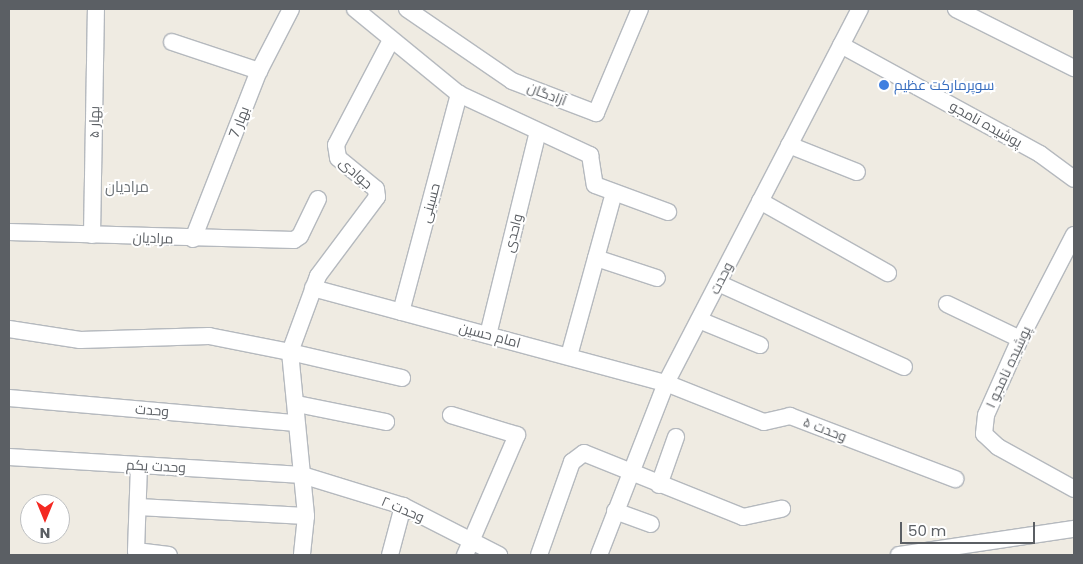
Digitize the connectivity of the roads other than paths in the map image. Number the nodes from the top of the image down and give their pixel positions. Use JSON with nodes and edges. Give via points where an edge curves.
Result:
{"nodes":[{"id":1,"x":96,"y":9,"type":"edge"},
{"id":2,"x":291,"y":9,"type":"edge"},
{"id":3,"x":355,"y":9,"type":"edge"},
{"id":4,"x":407,"y":9,"type":"edge"},
{"id":5,"x":640,"y":9,"type":"edge"},
{"id":6,"x":860,"y":9,"type":"edge"},
{"id":7,"x":966,"y":11,"type":"edge"},
{"id":8,"x":172,"y":42,"type":"dead end"},
{"id":9,"x":390,"y":42,"type":"junction"},
{"id":10,"x":841,"y":45,"type":"junction"},
{"id":11,"x":1074,"y":68,"type":"edge"},
{"id":12,"x":259,"y":71,"type":"junction"},
{"id":13,"x":459,"y":94,"type":"junction"},
{"id":14,"x":538,"y":132,"type":"junction"},
{"id":15,"x":789,"y":146,"type":"junction"},
{"id":16,"x":857,"y":172,"type":"dead end"},
{"id":17,"x":1074,"y":179,"type":"edge"},
{"id":18,"x":614,"y":193,"type":"junction"},
{"id":19,"x":318,"y":198,"type":"dead end"},
{"id":20,"x":760,"y":201,"type":"junction"},
{"id":21,"x":668,"y":212,"type":"dead end"},
{"id":22,"x":9,"y":232,"type":"edge"},
{"id":23,"x":92,"y":235,"type":"junction"},
{"id":24,"x":1074,"y":235,"type":"edge"},
{"id":25,"x":193,"y":239,"type":"junction"},
{"id":26,"x":596,"y":258,"type":"junction"},
{"id":27,"x":888,"y":273,"type":"dead end"},
{"id":28,"x":657,"y":278,"type":"dead end"},
{"id":29,"x":718,"y":282,"type":"junction"},
{"id":30,"x":313,"y":288,"type":"junction"},
{"id":31,"x":947,"y":304,"type":"dead end"},
{"id":32,"x":401,"y":312,"type":"junction"},
{"id":33,"x":699,"y":320,"type":"junction"},
{"id":34,"x":9,"y":329,"type":"edge"},
{"id":35,"x":488,"y":335,"type":"junction"},
{"id":36,"x":1020,"y":339,"type":"junction"},
{"id":37,"x":760,"y":345,"type":"dead end"},
{"id":38,"x":290,"y":352,"type":"junction"},
{"id":39,"x":568,"y":356,"type":"junction"},
{"id":40,"x":904,"y":367,"type":"dead end"},
{"id":41,"x":402,"y":378,"type":"dead end"},
{"id":42,"x":666,"y":383,"type":"junction"},
{"id":43,"x":9,"y":398,"type":"edge"},
{"id":44,"x":297,"y":404,"type":"junction"},
{"id":45,"x":451,"y":415,"type":"dead end"},
{"id":46,"x":386,"y":422,"type":"dead end"},
{"id":47,"x":296,"y":423,"type":"junction"},
{"id":48,"x":676,"y":437,"type":"dead end"},
{"id":49,"x":9,"y":457,"type":"edge"},
{"id":50,"x":140,"y":465,"type":"junction"},
{"id":51,"x":629,"y":473,"type":"junction"},
{"id":52,"x":302,"y":475,"type":"junction"},
{"id":53,"x":955,"y":479,"type":"dead end"},
{"id":54,"x":659,"y":485,"type":"junction"},
{"id":55,"x":1074,"y":489,"type":"edge"},
{"id":56,"x":402,"y":506,"type":"junction"},
{"id":57,"x":138,"y":507,"type":"junction"},
{"id":58,"x":782,"y":509,"type":"dead end"},
{"id":59,"x":615,"y":511,"type":"junction"},
{"id":60,"x":306,"y":516,"type":"junction"},
{"id":61,"x":651,"y":524,"type":"dead end"},
{"id":62,"x":1074,"y":529,"type":"edge"},
{"id":63,"x":467,"y":548,"type":"edge"},
{"id":64,"x":169,"y":555,"type":"edge"},
{"id":65,"x":302,"y":555,"type":"edge"},
{"id":66,"x":390,"y":555,"type":"edge"},
{"id":67,"x":499,"y":555,"type":"edge"},
{"id":68,"x":539,"y":555,"type":"edge"},
{"id":69,"x":599,"y":555,"type":"edge"},
{"id":70,"x":899,"y":555,"type":"edge"}],
"edges":[{"from":1,"to":23,"type":"street","name":"بهار ۵"},
{"from":2,"to":12,"type":"street","name":"بهار 7"},
{"from":3,"to":9,"type":"street"},
{"from":4,"to":5,"type":"street","name":"آزادگان","via":[[512,81],[596,113]]},
{"from":6,"to":10,"type":"street","name":"وحدت"},
{"from":7,"to":11,"type":"street"},
{"from":8,"to":12,"type":"street"},
{"from":9,"to":13,"type":"street"},
{"from":9,"to":30,"type":"street","name":"جوادی","via":[[336,146],[338,158],[376,189],[377,197]]},
{"from":10,"to":15,"type":"street","name":"وحدت"},
{"from":10,"to":17,"type":"street","name":"پوشیده نامجو","via":[[1040,154]]},
{"from":12,"to":25,"type":"street","name":"بهار 7"},
{"from":13,"to":14,"type":"street"},
{"from":13,"to":32,"type":"street","name":"حسینی"},
{"from":14,"to":18,"type":"street","via":[[590,155],[595,185]]},
{"from":14,"to":35,"type":"street","name":"واحدی"},
{"from":15,"to":16,"type":"street"},
{"from":15,"to":20,"type":"street","name":"وحدت"},
{"from":18,"to":21,"type":"street"},
{"from":18,"to":26,"type":"street"},
{"from":19,"to":25,"type":"street","name":"مرادیان","via":[[298,239]]},
{"from":20,"to":27,"type":"street"},
{"from":20,"to":29,"type":"street","name":"وحدت"},
{"from":22,"to":23,"type":"street","name":"مرادیان"},
{"from":23,"to":25,"type":"street","name":"مرادیان"},
{"from":24,"to":36,"type":"street","name":"پوشیده نامجو ۱"},
{"from":26,"to":28,"type":"street"},
{"from":26,"to":39,"type":"street"},
{"from":29,"to":33,"type":"street","name":"وحدت"},
{"from":29,"to":40,"type":"street"},
{"from":30,"to":32,"type":"street","name":"امام حسین"},
{"from":30,"to":38,"type":"street","name":"جوادی"},
{"from":31,"to":36,"type":"street"},
{"from":32,"to":35,"type":"street","name":"امام حسین"},
{"from":33,"to":37,"type":"street"},
{"from":33,"to":42,"type":"street","name":"وحدت"},
{"from":34,"to":38,"type":"street","via":[[80,340],[209,336]]},
{"from":35,"to":39,"type":"street","name":"امام حسین"},
{"from":36,"to":55,"type":"street","name":"پوشیده نامجو ۱","via":[[986,415],[984,434],[998,447]]},
{"from":38,"to":41,"type":"street"},
{"from":38,"to":44,"type":"street","name":"جوادی"},
{"from":39,"to":42,"type":"street","name":"امام حسین"},
{"from":42,"to":51,"type":"street","name":"وحدت"},
{"from":42,"to":53,"type":"street","name":"وحدت ۵","via":[[764,422],[790,416]]},
{"from":43,"to":47,"type":"street","name":"وحدت"},
{"from":44,"to":46,"type":"street"},
{"from":44,"to":47,"type":"street","name":"جوادی"},
{"from":45,"to":63,"type":"street","via":[[517,435]]},
{"from":47,"to":52,"type":"street","name":"جوادی"},
{"from":48,"to":54,"type":"street"},
{"from":49,"to":50,"type":"street","name":"وحدت یکم"},
{"from":50,"to":52,"type":"street","name":"وحدت یکم"},
{"from":50,"to":57,"type":"street"},
{"from":51,"to":54,"type":"street"},
{"from":51,"to":59,"type":"street","name":"وحدت"},
{"from":51,"to":68,"type":"street","via":[[584,453],[576,456]]},
{"from":52,"to":56,"type":"street","name":"وحدت ۲"},
{"from":52,"to":60,"type":"street","name":"جوادی"},
{"from":54,"to":58,"type":"street","via":[[743,517]]},
{"from":56,"to":63,"type":"street","name":"وحدت ۲"},
{"from":56,"to":66,"type":"street"},
{"from":57,"to":60,"type":"street"},
{"from":57,"to":64,"type":"street","via":[[136,552]]},
{"from":59,"to":61,"type":"street"},
{"from":59,"to":69,"type":"street","name":"وحدت"},
{"from":60,"to":65,"type":"street","name":"جوادی"},
{"from":62,"to":70,"type":"street"},
{"from":63,"to":67,"type":"street","name":"وحدت ۲"}]}
